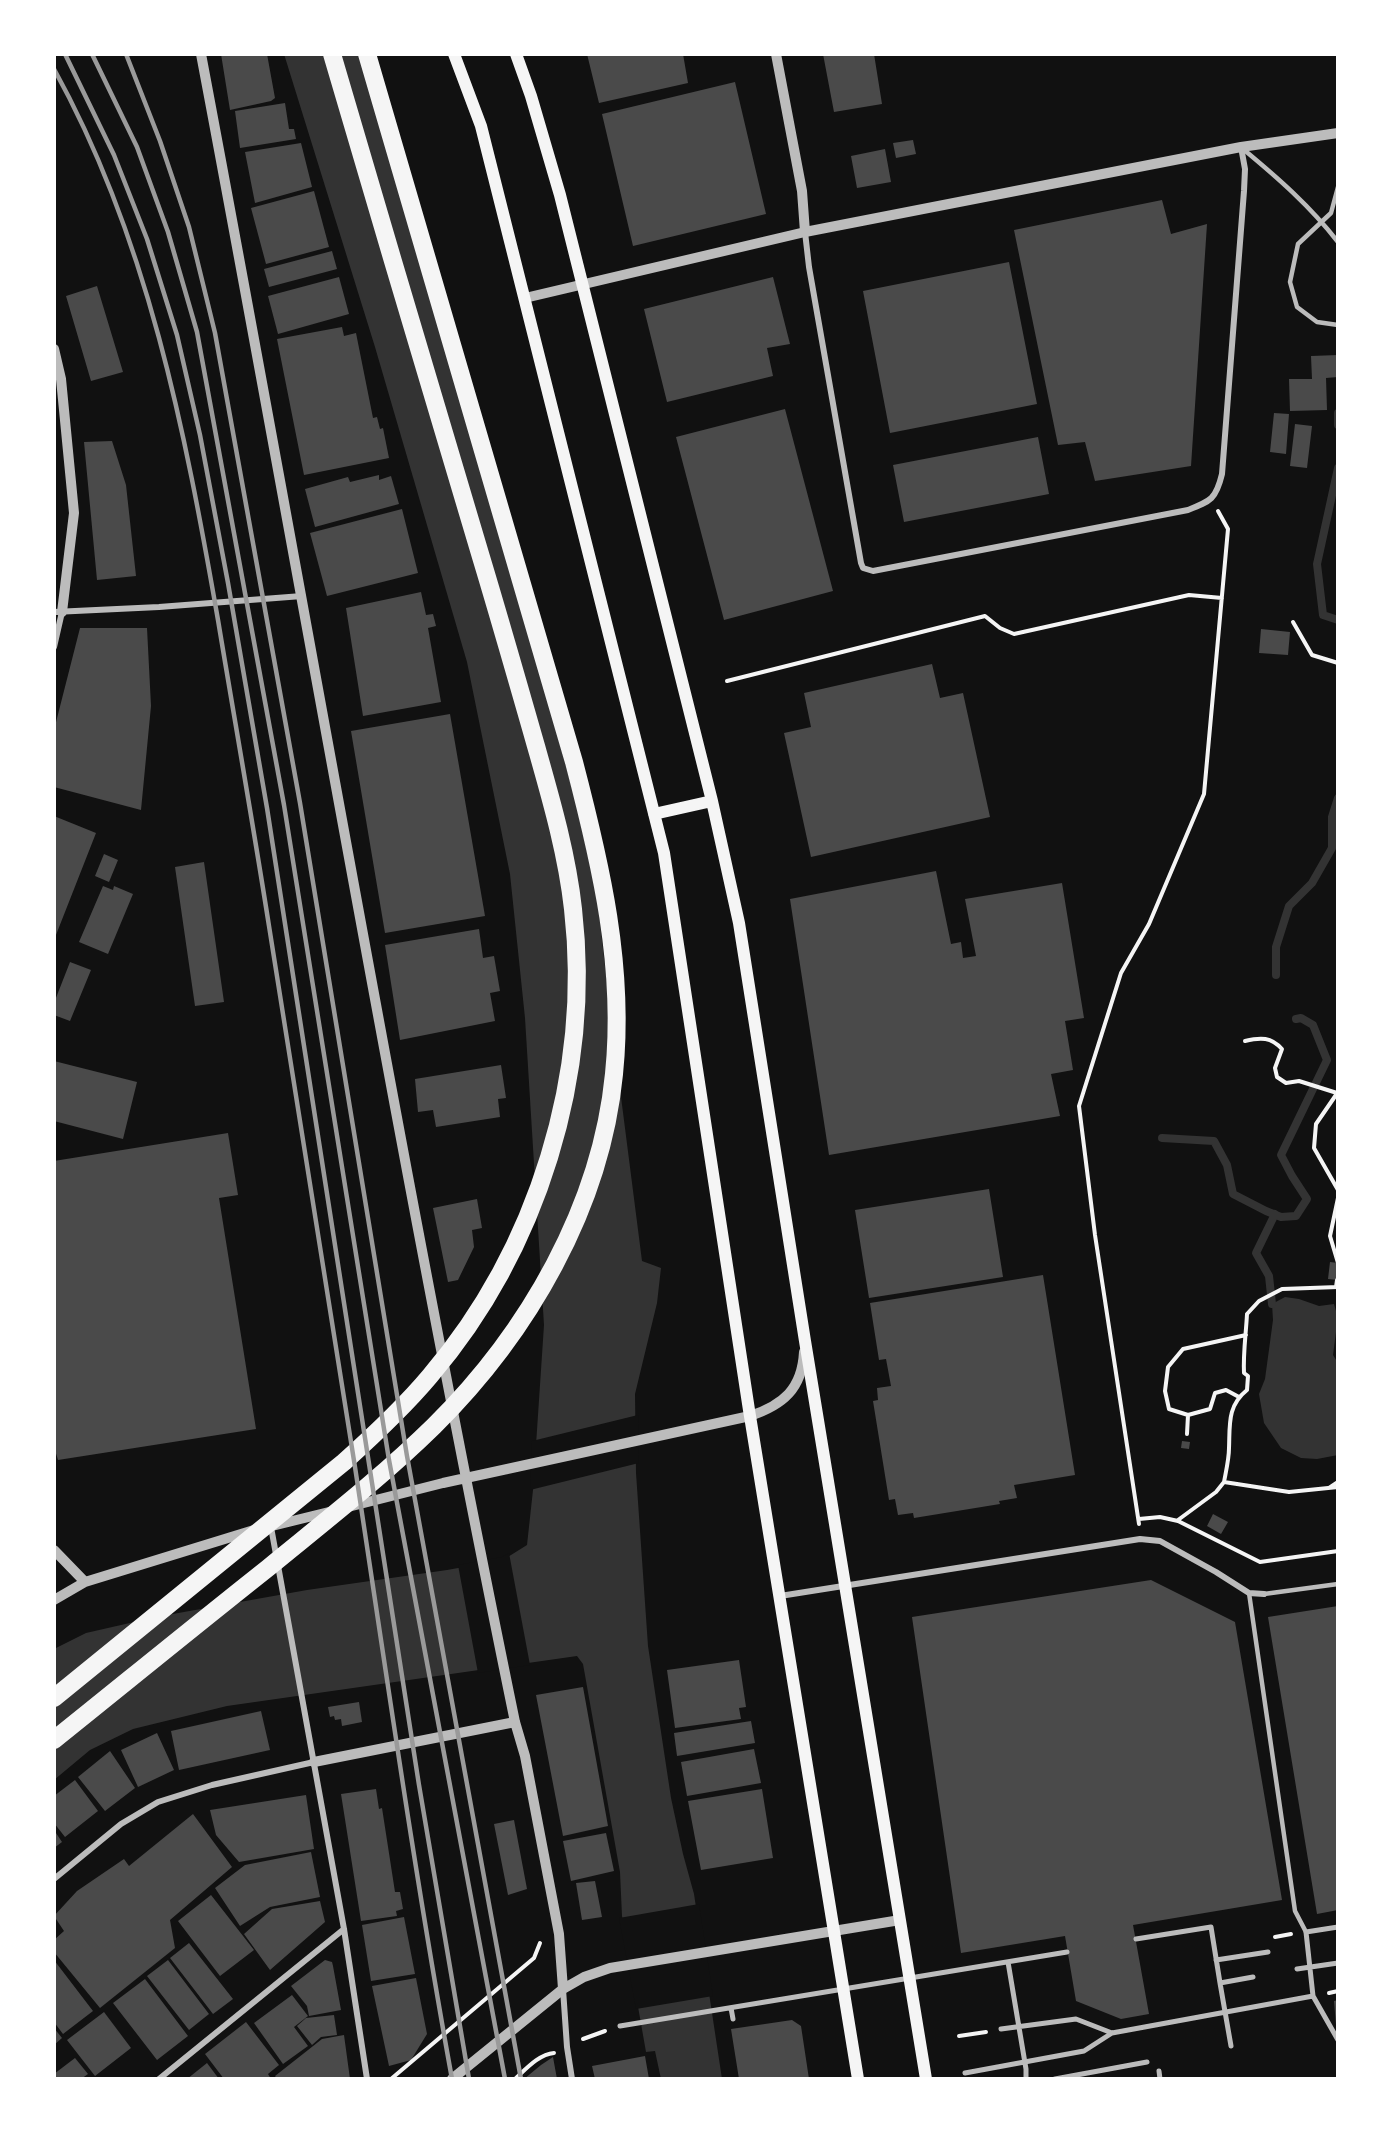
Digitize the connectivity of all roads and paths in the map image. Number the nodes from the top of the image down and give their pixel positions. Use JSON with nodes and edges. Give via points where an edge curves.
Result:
{"nodes":[{"id":1,"x":201,"y":54,"type":"edge"},
{"id":2,"x":332,"y":54,"type":"edge"},
{"id":3,"x":367,"y":54,"type":"edge"},
{"id":4,"x":454,"y":54,"type":"edge"},
{"id":5,"x":516,"y":54,"type":"edge"},
{"id":6,"x":776,"y":54,"type":"edge"},
{"id":7,"x":1338,"y":133,"type":"edge"},
{"id":8,"x":1241,"y":147,"type":"junction"},
{"id":9,"x":1338,"y":187,"type":"edge"},
{"id":10,"x":1322,"y":222,"type":"junction"},
{"id":11,"x":805,"y":232,"type":"junction"},
{"id":12,"x":1338,"y":242,"type":"edge"},
{"id":13,"x":582,"y":284,"type":"junction"},
{"id":14,"x":525,"y":298,"type":"junction"},
{"id":15,"x":1338,"y":325,"type":"edge"},
{"id":16,"x":54,"y":349,"type":"edge"},
{"id":17,"x":1212,"y":500,"type":"junction"},
{"id":18,"x":302,"y":596,"type":"junction"},
{"id":19,"x":1222,"y":598,"type":"junction"},
{"id":20,"x":58,"y":612,"type":"edge"},
{"id":21,"x":1293,"y":622,"type":"dead end"},
{"id":22,"x":54,"y":647,"type":"edge"},
{"id":23,"x":1338,"y":663,"type":"edge"},
{"id":24,"x":727,"y":681,"type":"dead end"},
{"id":25,"x":712,"y":801,"type":"junction"},
{"id":26,"x":654,"y":814,"type":"junction"},
{"id":27,"x":1245,"y":1041,"type":"dead end"},
{"id":28,"x":1338,"y":1092,"type":"edge"},
{"id":29,"x":1338,"y":1190,"type":"edge"},
{"id":30,"x":1338,"y":1198,"type":"edge"},
{"id":31,"x":1338,"y":1257,"type":"edge"},
{"id":32,"x":1338,"y":1263,"type":"edge"},
{"id":33,"x":1337,"y":1280,"type":"edge"},
{"id":34,"x":1337,"y":1287,"type":"edge"},
{"id":35,"x":1246,"y":1335,"type":"junction"},
{"id":36,"x":805,"y":1341,"type":"junction"},
{"id":37,"x":1254,"y":1383,"type":"dead end"},
{"id":38,"x":1248,"y":1385,"type":"junction"},
{"id":39,"x":1239,"y":1397,"type":"junction"},
{"id":40,"x":1188,"y":1415,"type":"junction"},
{"id":41,"x":750,"y":1416,"type":"junction"},
{"id":42,"x":1187,"y":1434,"type":"dead end"},
{"id":43,"x":466,"y":1479,"type":"junction"},
{"id":44,"x":1224,"y":1482,"type":"junction"},
{"id":45,"x":1338,"y":1482,"type":"edge"},
{"id":46,"x":1338,"y":1487,"type":"edge"},
{"id":47,"x":1328,"y":1489,"type":"junction"},
{"id":48,"x":1139,"y":1519,"type":"junction"},
{"id":49,"x":1178,"y":1521,"type":"junction"},
{"id":50,"x":271,"y":1526,"type":"junction"},
{"id":51,"x":1140,"y":1539,"type":"junction"},
{"id":52,"x":54,"y":1550,"type":"edge"},
{"id":53,"x":1338,"y":1551,"type":"edge"},
{"id":54,"x":85,"y":1582,"type":"junction"},
{"id":55,"x":1338,"y":1584,"type":"edge"},
{"id":56,"x":844,"y":1585,"type":"junction"},
{"id":57,"x":1249,"y":1593,"type":"junction"},
{"id":58,"x":1264,"y":1594,"type":"joint"},
{"id":59,"x":780,"y":1596,"type":"junction"},
{"id":60,"x":54,"y":1600,"type":"edge"},
{"id":61,"x":54,"y":1698,"type":"edge"},
{"id":62,"x":515,"y":1722,"type":"junction"},
{"id":63,"x":54,"y":1740,"type":"edge"},
{"id":64,"x":314,"y":1762,"type":"junction"},
{"id":65,"x":54,"y":1879,"type":"edge"},
{"id":66,"x":900,"y":1920,"type":"junction"},
{"id":67,"x":1338,"y":1927,"type":"edge"},
{"id":68,"x":344,"y":1929,"type":"junction"},
{"id":69,"x":834,"y":1930,"type":"junction"},
{"id":70,"x":1306,"y":1932,"type":"junction"},
{"id":71,"x":1296,"y":1934,"type":"dead end"},
{"id":72,"x":1266,"y":1939,"type":"dead end"},
{"id":73,"x":1136,"y":1940,"type":"dead end"},
{"id":74,"x":541,"y":1941,"type":"dead end"},
{"id":75,"x":1067,"y":1952,"type":"dead end"},
{"id":76,"x":1268,"y":1952,"type":"dead end"},
{"id":77,"x":1216,"y":1960,"type":"junction"},
{"id":78,"x":1008,"y":1962,"type":"junction"},
{"id":79,"x":1338,"y":1963,"type":"edge"},
{"id":80,"x":1296,"y":1969,"type":"dead end"},
{"id":81,"x":1253,"y":1977,"type":"dead end"},
{"id":82,"x":1220,"y":1983,"type":"junction"},
{"id":83,"x":563,"y":1989,"type":"junction"},
{"id":84,"x":1313,"y":1996,"type":"junction"},
{"id":85,"x":731,"y":2008,"type":"junction"},
{"id":86,"x":733,"y":2019,"type":"dead end"},
{"id":87,"x":620,"y":2026,"type":"joint"},
{"id":88,"x":1001,"y":2030,"type":"joint"},
{"id":89,"x":1112,"y":2033,"type":"junction"},
{"id":90,"x":959,"y":2036,"type":"dead end"},
{"id":91,"x":583,"y":2039,"type":"dead end"},
{"id":92,"x":1338,"y":2040,"type":"edge"},
{"id":93,"x":1231,"y":2046,"type":"dead end"},
{"id":94,"x":554,"y":2053,"type":"dead end"},
{"id":95,"x":1147,"y":2062,"type":"dead end"},
{"id":96,"x":1159,"y":2071,"type":"dead end"},
{"id":97,"x":965,"y":2073,"type":"dead end"},
{"id":98,"x":1092,"y":2076,"type":"edge"},
{"id":99,"x":159,"y":2079,"type":"edge"},
{"id":100,"x":367,"y":2079,"type":"edge"},
{"id":101,"x":390,"y":2079,"type":"edge"},
{"id":102,"x":452,"y":2079,"type":"edge"},
{"id":103,"x":514,"y":2079,"type":"edge"},
{"id":104,"x":572,"y":2079,"type":"edge"},
{"id":105,"x":858,"y":2079,"type":"edge"},
{"id":106,"x":926,"y":2079,"type":"edge"},
{"id":107,"x":1026,"y":2079,"type":"edge"},
{"id":108,"x":1055,"y":2079,"type":"edge"},
{"id":109,"x":1160,"y":2079,"type":"edge"}],
"edges":[{"from":1,"to":18,"type":"street"},
{"from":2,"to":61,"type":"highway","via":[[558,827],[576,943],[575,1015],[566,1087],[539,1190],[526,1222],[484,1300],[431,1375],[344,1462]]},
{"from":3,"to":63,"type":"highway","via":[[601,866],[616,974],[616,1042],[610,1105],[595,1169],[559,1256],[531,1307],[461,1398],[370,1484]]},
{"from":4,"to":14,"type":"main road","via":[[481,126]]},
{"from":5,"to":13,"type":"main road","via":[[560,195]]},
{"from":6,"to":11,"type":"street","via":[[802,191]]},
{"from":7,"to":8,"type":"street"},
{"from":8,"to":10,"type":"lane","via":[[1289,187]]},
{"from":8,"to":11,"type":"street"},
{"from":8,"to":17,"type":"street","via":[[1244,191],[1222,474]]},
{"from":9,"to":10,"type":"lane","via":[[1331,213]]},
{"from":10,"to":12,"type":"lane"},
{"from":10,"to":15,"type":"lane","via":[[1298,244],[1290,282],[1297,307],[1317,322]]},
{"from":11,"to":13,"type":"street"},
{"from":11,"to":17,"type":"street","via":[[863,568],[873,571],[1188,510]]},
{"from":13,"to":14,"type":"street"},
{"from":13,"to":25,"type":"main road"},
{"from":14,"to":26,"type":"main road"},
{"from":16,"to":20,"type":"street","via":[[61,379],[74,513]]},
{"from":17,"to":19,"type":"path","via":[[1228,529]]},
{"from":18,"to":20,"type":"street"},
{"from":18,"to":43,"type":"street"},
{"from":19,"to":24,"type":"path","via":[[1189,595],[1014,634],[984,616]]},
{"from":19,"to":48,"type":"path","via":[[1204,794],[1149,924],[1121,973],[1079,1106]]},
{"from":20,"to":22,"type":"street"},
{"from":21,"to":23,"type":"path","via":[[1312,655]]},
{"from":25,"to":26,"type":"main road"},
{"from":25,"to":36,"type":"main road","via":[[739,923]]},
{"from":26,"to":41,"type":"main road","via":[[664,853]]},
{"from":27,"to":28,"type":"path","via":[[1261,1037],[1282,1049],[1275,1068],[1277,1077],[1286,1083],[1299,1081]]},
{"from":28,"to":29,"type":"path","via":[[1316,1124],[1314,1148]]},
{"from":30,"to":31,"type":"path","via":[[1330,1236]]},
{"from":31,"to":32,"type":"path"},
{"from":33,"to":34,"type":"path"},
{"from":34,"to":35,"type":"path","via":[[1276,1292],[1246,1314]]},
{"from":35,"to":38,"type":"path","via":[[1243,1353]]},
{"from":35,"to":40,"type":"path","via":[[1183,1349],[1168,1367],[1169,1409]]},
{"from":36,"to":41,"type":"street","via":[[803,1367],[791,1392],[766,1411]]},
{"from":36,"to":56,"type":"main road"},
{"from":37,"to":38,"type":"path"},
{"from":38,"to":39,"type":"path"},
{"from":39,"to":40,"type":"path","via":[[1226,1390],[1215,1394],[1210,1409]]},
{"from":39,"to":44,"type":"path","via":[[1229,1424],[1230,1450]]},
{"from":40,"to":42,"type":"path"},
{"from":41,"to":43,"type":"street"},
{"from":41,"to":59,"type":"main road"},
{"from":43,"to":50,"type":"street"},
{"from":43,"to":62,"type":"street"},
{"from":44,"to":47,"type":"path","via":[[1289,1492]]},
{"from":44,"to":49,"type":"path"},
{"from":45,"to":47,"type":"path"},
{"from":46,"to":47,"type":"path"},
{"from":48,"to":49,"type":"path"},
{"from":48,"to":51,"type":"path"},
{"from":49,"to":53,"type":"path","via":[[1260,1562]]},
{"from":50,"to":54,"type":"street"},
{"from":50,"to":64,"type":"street"},
{"from":51,"to":56,"type":"street"},
{"from":51,"to":57,"type":"street","via":[[1160,1541]]},
{"from":52,"to":54,"type":"street"},
{"from":54,"to":60,"type":"street"},
{"from":55,"to":58,"type":"lane"},
{"from":56,"to":59,"type":"street"},
{"from":56,"to":66,"type":"main road"},
{"from":57,"to":58,"type":"street"},
{"from":57,"to":70,"type":"lane","via":[[1295,1911]]},
{"from":59,"to":69,"type":"main road"},
{"from":62,"to":64,"type":"street"},
{"from":62,"to":83,"type":"street","via":[[525,1756],[558,1934]]},
{"from":64,"to":65,"type":"street","via":[[212,1785],[158,1802],[121,1824]]},
{"from":64,"to":68,"type":"street"},
{"from":66,"to":69,"type":"street"},
{"from":66,"to":106,"type":"main road"},
{"from":67,"to":70,"type":"street"},
{"from":68,"to":99,"type":"street"},
{"from":68,"to":100,"type":"street"},
{"from":69,"to":83,"type":"street","via":[[625,1964],[584,1977]]},
{"from":69,"to":105,"type":"main road"},
{"from":70,"to":84,"type":"street"},
{"from":71,"to":72,"type":"path"},
{"from":73,"to":77,"type":"street","via":[[1211,1927]]},
{"from":74,"to":101,"type":"path","via":[[534,1958]]},
{"from":75,"to":78,"type":"street"},
{"from":76,"to":77,"type":"street"},
{"from":77,"to":82,"type":"street"},
{"from":78,"to":85,"type":"street"},
{"from":78,"to":107,"type":"street"},
{"from":79,"to":80,"type":"street"},
{"from":81,"to":82,"type":"street"},
{"from":82,"to":93,"type":"street"},
{"from":83,"to":102,"type":"street"},
{"from":83,"to":104,"type":"street"},
{"from":84,"to":89,"type":"street"},
{"from":84,"to":92,"type":"street"},
{"from":85,"to":86,"type":"street"},
{"from":85,"to":87,"type":"street"},
{"from":87,"to":91,"type":"path"},
{"from":88,"to":89,"type":"street","via":[[1076,2019]]},
{"from":88,"to":90,"type":"path"},
{"from":89,"to":97,"type":"street","via":[[1084,2051]]},
{"from":94,"to":103,"type":"path"},
{"from":95,"to":98,"type":"street"},
{"from":96,"to":109,"type":"street"},
{"from":98,"to":108,"type":"street"}]}
